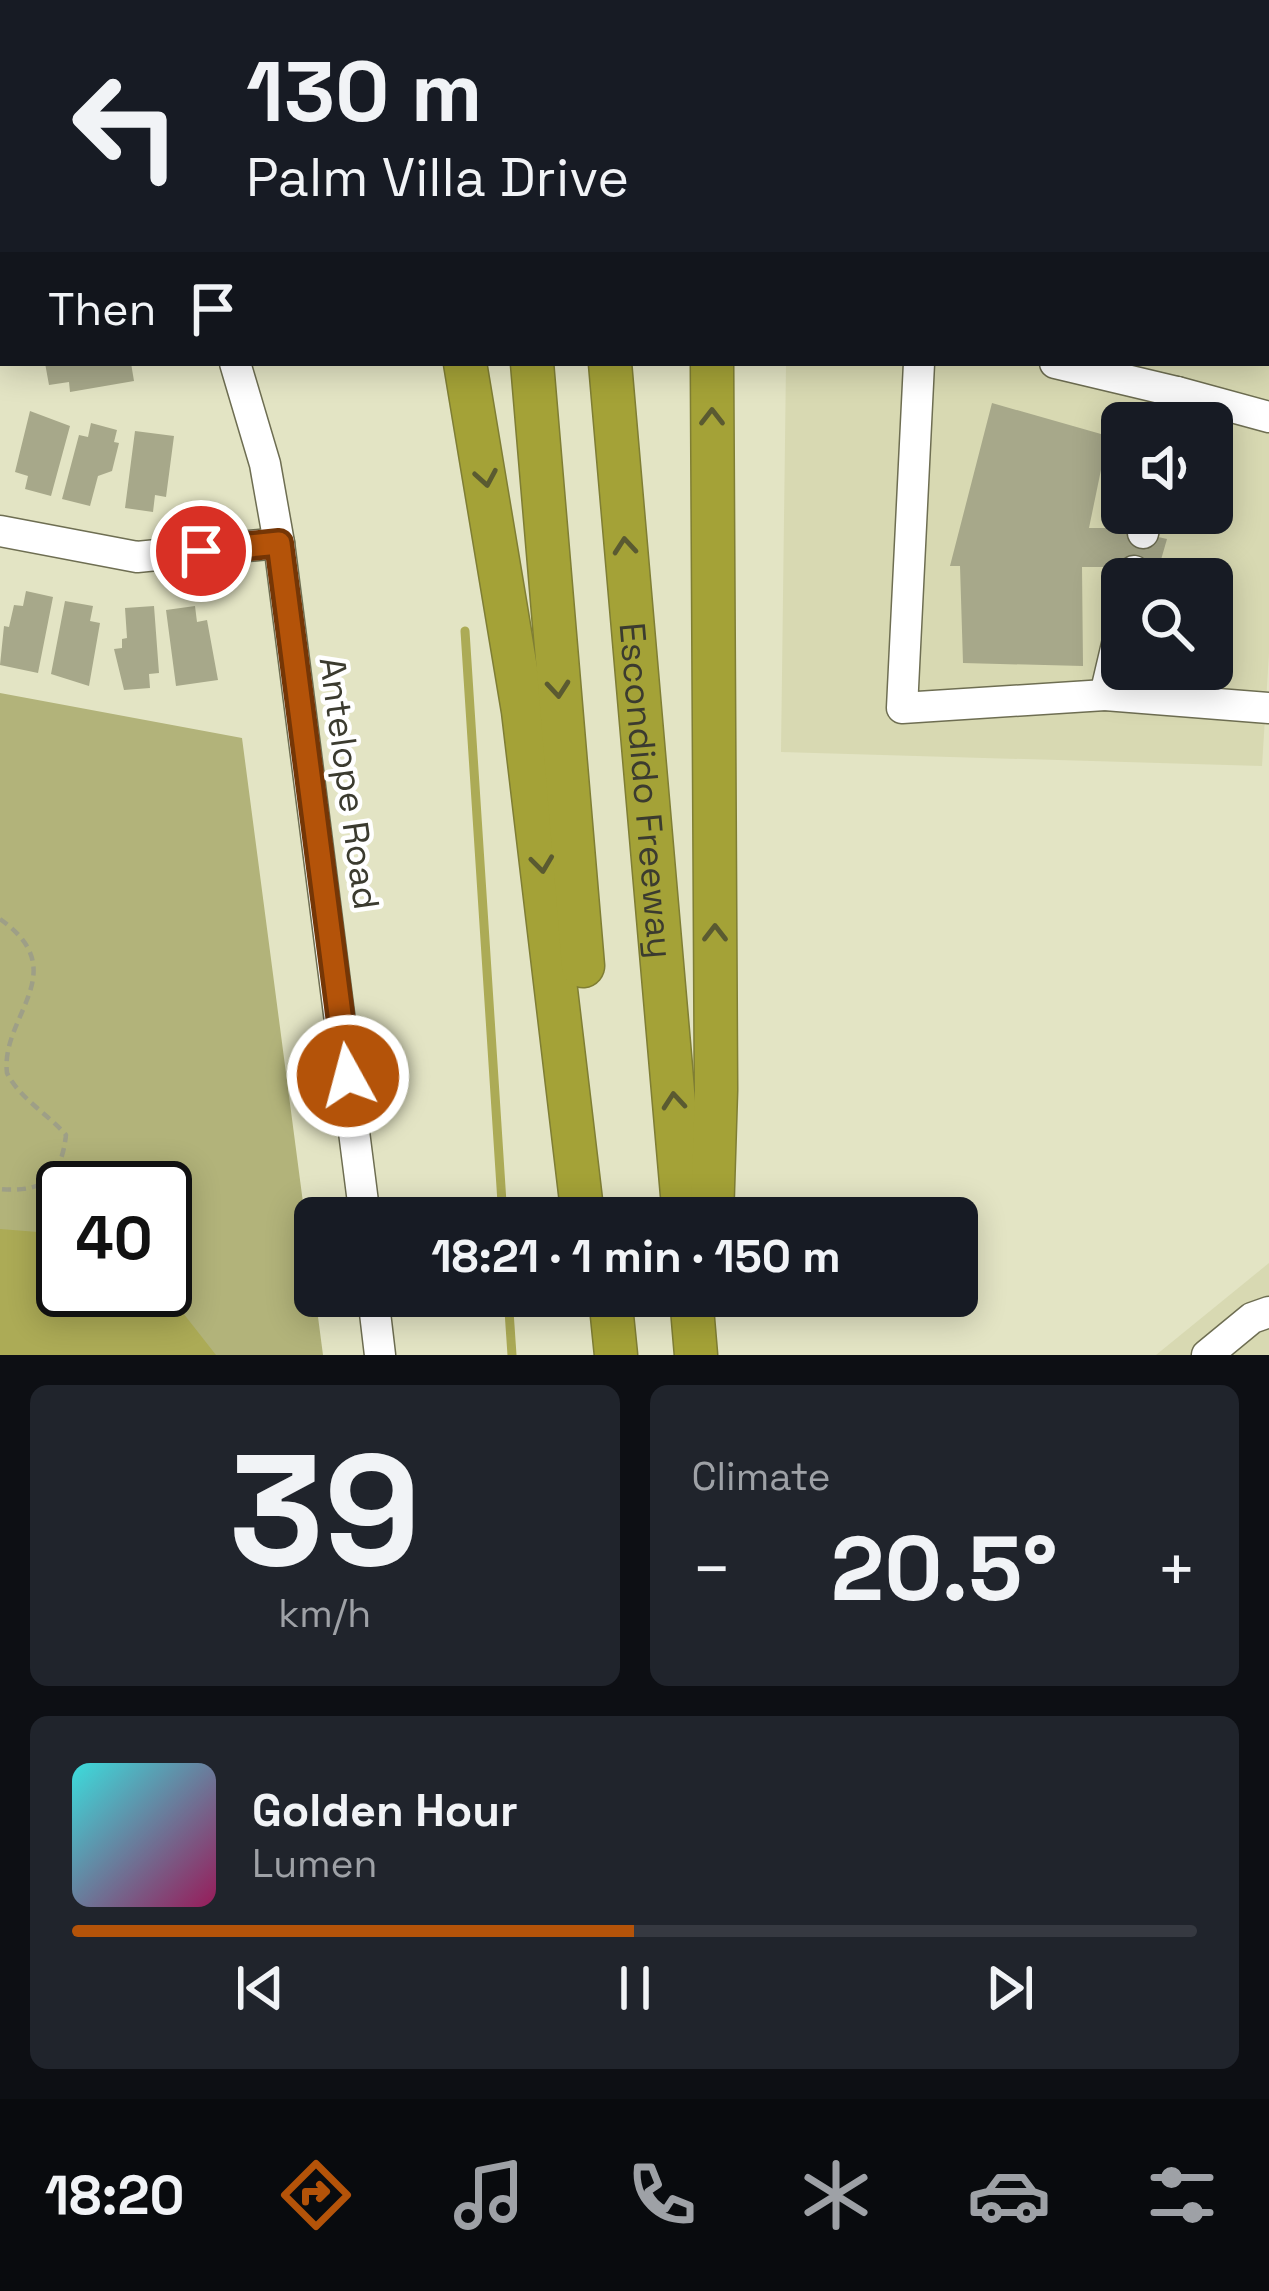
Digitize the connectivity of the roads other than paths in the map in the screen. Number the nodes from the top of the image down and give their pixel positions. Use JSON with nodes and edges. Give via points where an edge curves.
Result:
{"nodes":[{"id":1,"x":236,"y":366,"type":"edge"},
{"id":2,"x":466,"y":366,"type":"edge"},
{"id":3,"x":532,"y":366,"type":"edge"},
{"id":4,"x":610,"y":366,"type":"edge"},
{"id":5,"x":712,"y":366,"type":"edge"},
{"id":6,"x":919,"y":366,"type":"edge"},
{"id":7,"x":1063,"y":366,"type":"edge"},
{"id":8,"x":1157,"y":402,"type":"edge"},
{"id":9,"x":1233,"y":414,"type":"edge"},
{"id":10,"x":1269,"y":417,"type":"edge"},
{"id":11,"x":0,"y":531,"type":"edge"},
{"id":12,"x":279,"y":543,"type":"junction"},
{"id":13,"x":1106,"y":690,"type":"edge"},
{"id":14,"x":1105,"y":695,"type":"junction"},
{"id":15,"x":1269,"y":708,"type":"edge"},
{"id":16,"x":361,"y":1197,"type":"edge"},
{"id":17,"x":581,"y":1197,"type":"edge"},
{"id":18,"x":603,"y":1197,"type":"edge"},
{"id":19,"x":682,"y":1197,"type":"edge"},
{"id":20,"x":713,"y":1197,"type":"edge"},
{"id":21,"x":1269,"y":1312,"type":"edge"},
{"id":22,"x":376,"y":1317,"type":"edge"},
{"id":23,"x":612,"y":1317,"type":"edge"},
{"id":24,"x":380,"y":1355,"type":"edge"},
{"id":25,"x":616,"y":1355,"type":"edge"},
{"id":26,"x":1207,"y":1355,"type":"edge"}],
"edges":[{"from":1,"to":12,"type":"street","name":"Antelope Road"},
{"from":2,"to":17,"type":"highway","one_way":true,"via":[[523,711]]},
{"from":3,"to":18,"type":"highway","one_way":true},
{"from":19,"to":4,"type":"highway","name":"Escondido Freeway","one_way":true},
{"from":20,"to":5,"type":"highway","one_way":true},
{"from":6,"to":14,"type":"street","via":[[902,707]]},
{"from":7,"to":8,"type":"street"},
{"from":9,"to":10,"type":"street"},
{"from":11,"to":12,"type":"street","via":[[137,557]]},
{"from":12,"to":16,"type":"street","name":"Antelope Road"},
{"from":13,"to":14,"type":"street"},
{"from":14,"to":15,"type":"street"},
{"from":21,"to":26,"type":"street"},
{"from":22,"to":24,"type":"street"},
{"from":23,"to":25,"type":"highway"}]}
